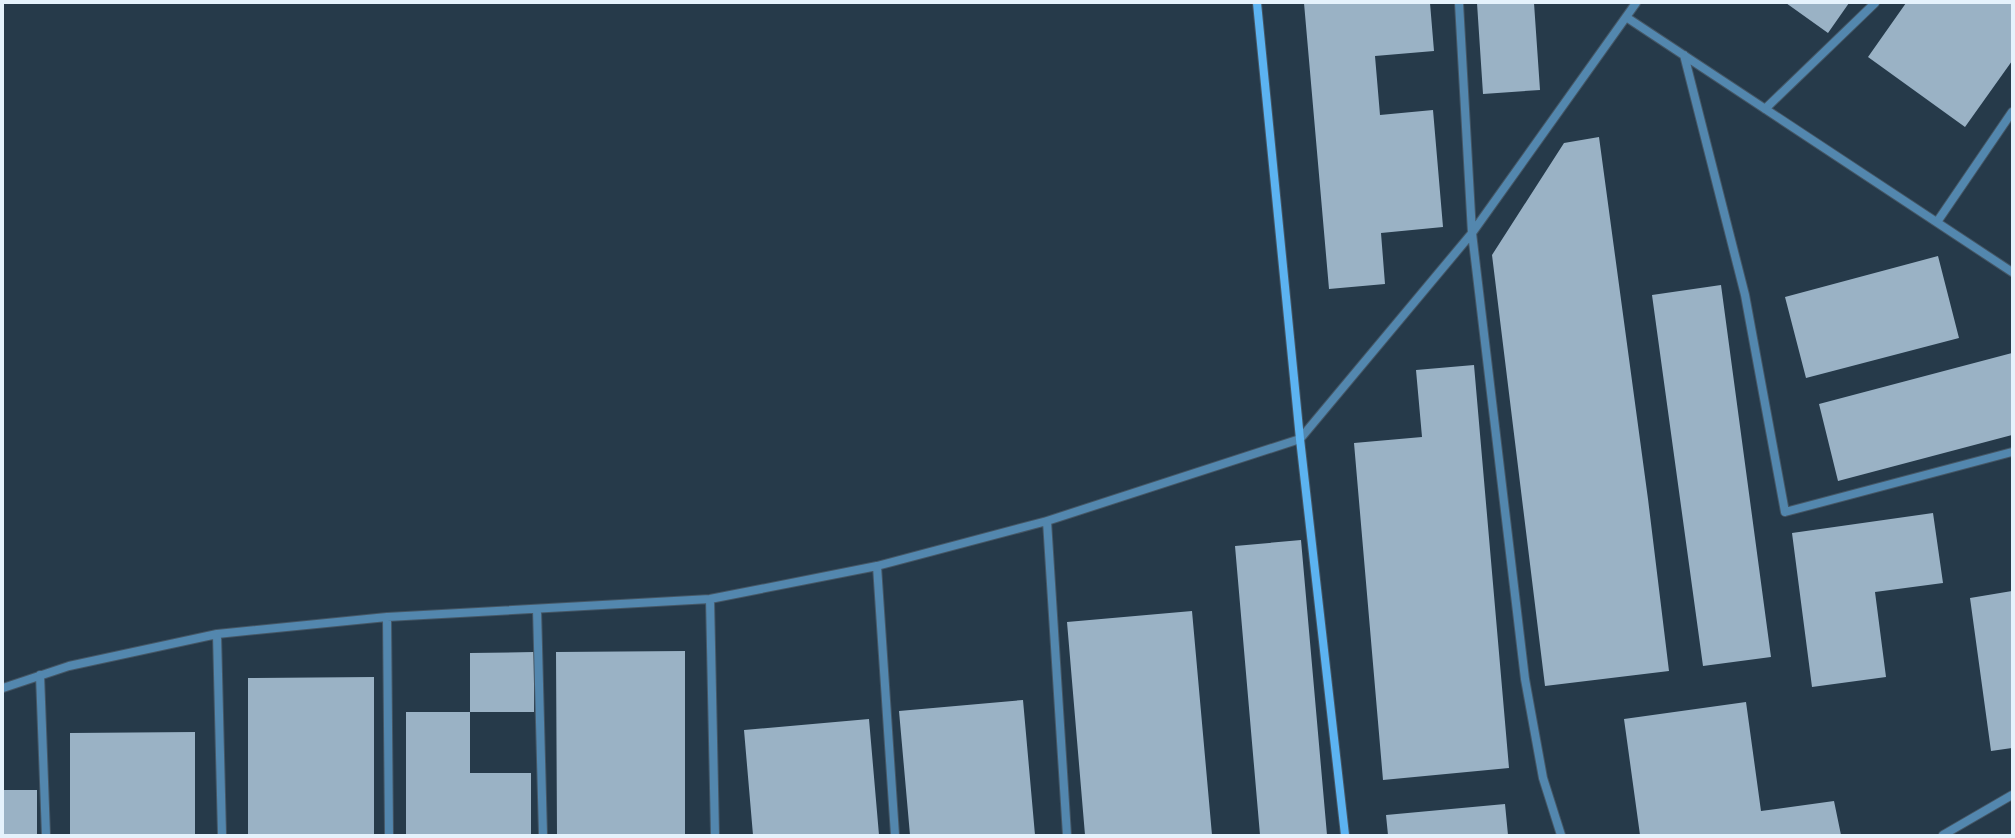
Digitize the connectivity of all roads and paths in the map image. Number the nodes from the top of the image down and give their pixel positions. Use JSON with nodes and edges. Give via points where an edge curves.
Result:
{"nodes":[{"id":1,"x":1256,"y":3,"type":"edge"},
{"id":2,"x":1460,"y":3,"type":"edge"},
{"id":3,"x":1636,"y":3,"type":"edge"},
{"id":4,"x":1876,"y":3,"type":"edge"},
{"id":5,"x":1626,"y":17,"type":"junction"},
{"id":6,"x":1684,"y":55,"type":"junction"},
{"id":7,"x":1765,"y":108,"type":"junction"},
{"id":8,"x":2012,"y":112,"type":"edge"},
{"id":9,"x":1937,"y":222,"type":"junction"},
{"id":10,"x":1472,"y":233,"type":"junction"},
{"id":11,"x":2012,"y":272,"type":"edge"},
{"id":12,"x":1300,"y":439,"type":"junction"},
{"id":13,"x":2012,"y":452,"type":"edge"},
{"id":14,"x":1047,"y":521,"type":"junction"},
{"id":15,"x":877,"y":566,"type":"junction"},
{"id":16,"x":710,"y":599,"type":"junction"},
{"id":17,"x":537,"y":609,"type":"junction"},
{"id":18,"x":387,"y":617,"type":"junction"},
{"id":19,"x":217,"y":634,"type":"junction"},
{"id":20,"x":40,"y":675,"type":"junction"},
{"id":21,"x":3,"y":688,"type":"edge"},
{"id":22,"x":2012,"y":795,"type":"edge"},
{"id":23,"x":46,"y":835,"type":"edge"},
{"id":24,"x":222,"y":835,"type":"edge"},
{"id":25,"x":389,"y":835,"type":"edge"},
{"id":26,"x":543,"y":835,"type":"edge"},
{"id":27,"x":714,"y":835,"type":"edge"},
{"id":28,"x":895,"y":835,"type":"edge"},
{"id":29,"x":1067,"y":835,"type":"edge"},
{"id":30,"x":1345,"y":835,"type":"edge"},
{"id":31,"x":1561,"y":835,"type":"edge"},
{"id":32,"x":1943,"y":835,"type":"edge"}],
"edges":[{"from":1,"to":12,"type":"street"},
{"from":2,"to":10,"type":"street"},
{"from":3,"to":5,"type":"street"},
{"from":4,"to":7,"type":"street"},
{"from":5,"to":6,"type":"street"},
{"from":5,"to":10,"type":"street"},
{"from":6,"to":7,"type":"street"},
{"from":6,"to":13,"type":"street","via":[[1745,295],[1785,512]]},
{"from":7,"to":9,"type":"street"},
{"from":8,"to":9,"type":"street"},
{"from":9,"to":11,"type":"street"},
{"from":10,"to":12,"type":"street"},
{"from":10,"to":31,"type":"street","via":[[1526,679],[1543,778]]},
{"from":12,"to":14,"type":"street"},
{"from":12,"to":30,"type":"street"},
{"from":14,"to":15,"type":"street"},
{"from":14,"to":29,"type":"street"},
{"from":15,"to":16,"type":"street"},
{"from":15,"to":28,"type":"street"},
{"from":16,"to":17,"type":"street"},
{"from":16,"to":27,"type":"street"},
{"from":17,"to":18,"type":"street"},
{"from":17,"to":26,"type":"street"},
{"from":18,"to":19,"type":"street"},
{"from":18,"to":25,"type":"street"},
{"from":19,"to":20,"type":"street","via":[[69,666]]},
{"from":19,"to":24,"type":"street"},
{"from":20,"to":21,"type":"street"},
{"from":20,"to":23,"type":"street"},
{"from":22,"to":32,"type":"street"}]}
